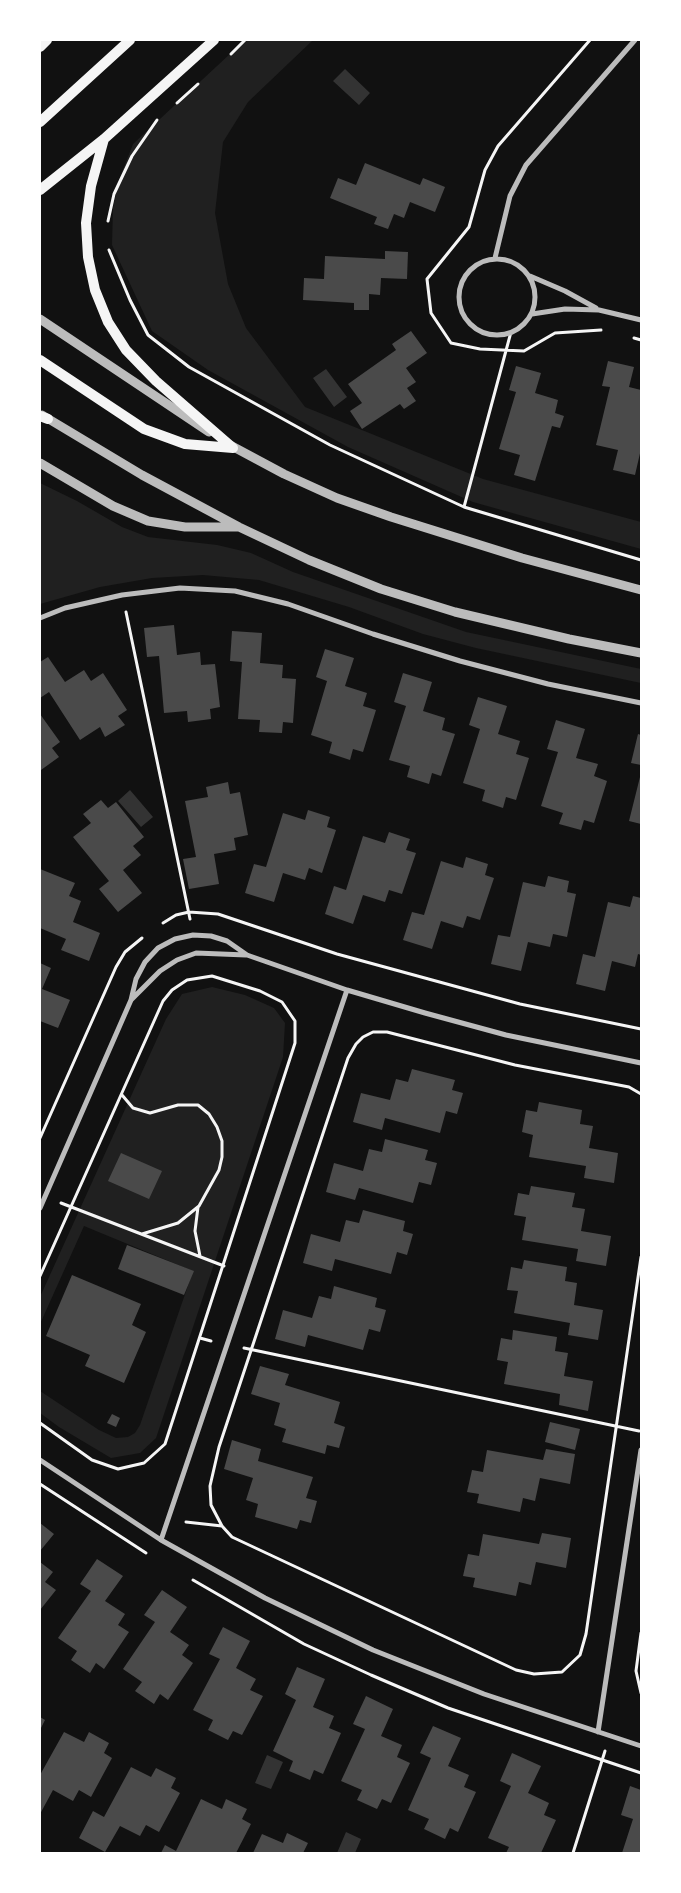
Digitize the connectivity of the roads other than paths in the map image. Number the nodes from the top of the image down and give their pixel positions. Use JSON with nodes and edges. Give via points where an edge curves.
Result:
{"nodes":[{"id":1,"x":47,"y":40,"type":"edge"},
{"id":2,"x":130,"y":40,"type":"edge"},
{"id":3,"x":214,"y":40,"type":"edge"},
{"id":4,"x":635,"y":40,"type":"edge"},
{"id":5,"x":40,"y":47,"type":"edge"},
{"id":6,"x":40,"y":122,"type":"edge"},
{"id":7,"x":104,"y":139,"type":"junction"},
{"id":8,"x":40,"y":190,"type":"edge"},
{"id":9,"x":495,"y":258,"type":"junction"},
{"id":10,"x":530,"y":276,"type":"junction"},
{"id":11,"x":599,"y":310,"type":"junction"},
{"id":12,"x":532,"y":314,"type":"junction"},
{"id":13,"x":40,"y":319,"type":"edge"},
{"id":14,"x":641,"y":320,"type":"edge"},
{"id":15,"x":40,"y":360,"type":"edge"},
{"id":16,"x":43,"y":416,"type":"edge"},
{"id":17,"x":233,"y":448,"type":"junction"},
{"id":18,"x":40,"y":463,"type":"edge"},
{"id":19,"x":239,"y":527,"type":"junction"},
{"id":20,"x":641,"y":590,"type":"edge"},
{"id":21,"x":40,"y":618,"type":"edge"},
{"id":22,"x":641,"y":653,"type":"edge"},
{"id":23,"x":641,"y":704,"type":"edge"},
{"id":24,"x":247,"y":955,"type":"junction"},
{"id":25,"x":347,"y":990,"type":"junction"},
{"id":26,"x":131,"y":1000,"type":"junction"},
{"id":27,"x":641,"y":1063,"type":"edge"},
{"id":28,"x":40,"y":1208,"type":"edge"},
{"id":29,"x":641,"y":1450,"type":"edge"},
{"id":30,"x":40,"y":1460,"type":"edge"},
{"id":31,"x":161,"y":1540,"type":"junction"},
{"id":32,"x":598,"y":1732,"type":"junction"},
{"id":33,"x":641,"y":1746,"type":"edge"}],
"edges":[{"from":1,"to":5,"type":"main road"},
{"from":2,"to":6,"type":"main road"},
{"from":3,"to":7,"type":"main road"},
{"from":4,"to":9,"type":"street","via":[[526,165],[510,196]]},
{"from":7,"to":8,"type":"main road"},
{"from":7,"to":17,"type":"main road","via":[[91,186],[86,223],[88,257],[95,290],[108,322],[126,350],[156,382]]},
{"from":9,"to":10,"type":"street","via":[[515,262]]},
{"from":9,"to":12,"type":"street","via":[[474,266],[466,273],[460,288],[459,305],[470,324],[489,334],[511,332],[520,328]]},
{"from":10,"to":11,"type":"street"},
{"from":10,"to":12,"type":"street","via":[[536,295]]},
{"from":11,"to":12,"type":"street","via":[[565,309]]},
{"from":11,"to":14,"type":"street"},
{"from":13,"to":17,"type":"street"},
{"from":15,"to":17,"type":"main road","via":[[144,430],[185,444]]},
{"from":16,"to":19,"type":"street","via":[[142,475]]},
{"from":17,"to":20,"type":"street","via":[[337,498],[390,518]]},
{"from":18,"to":19,"type":"street","via":[[113,506],[148,521],[184,527]]},
{"from":19,"to":22,"type":"street","via":[[372,585],[446,609]]},
{"from":21,"to":23,"type":"street","via":[[65,608],[122,596],[180,588],[235,591],[288,604],[460,661]]},
{"from":24,"to":25,"type":"street"},
{"from":24,"to":26,"type":"street","via":[[196,953],[177,960],[160,971]]},
{"from":24,"to":26,"type":"street","via":[[210,936],[175,939],[158,948],[145,962],[136,979]]},
{"from":25,"to":27,"type":"street","via":[[506,1035]]},
{"from":25,"to":31,"type":"street"},
{"from":26,"to":28,"type":"street"},
{"from":29,"to":32,"type":"street"},
{"from":30,"to":31,"type":"street"},
{"from":31,"to":32,"type":"street","via":[[265,1598],[373,1650],[484,1694]]},
{"from":32,"to":33,"type":"street"}]}
